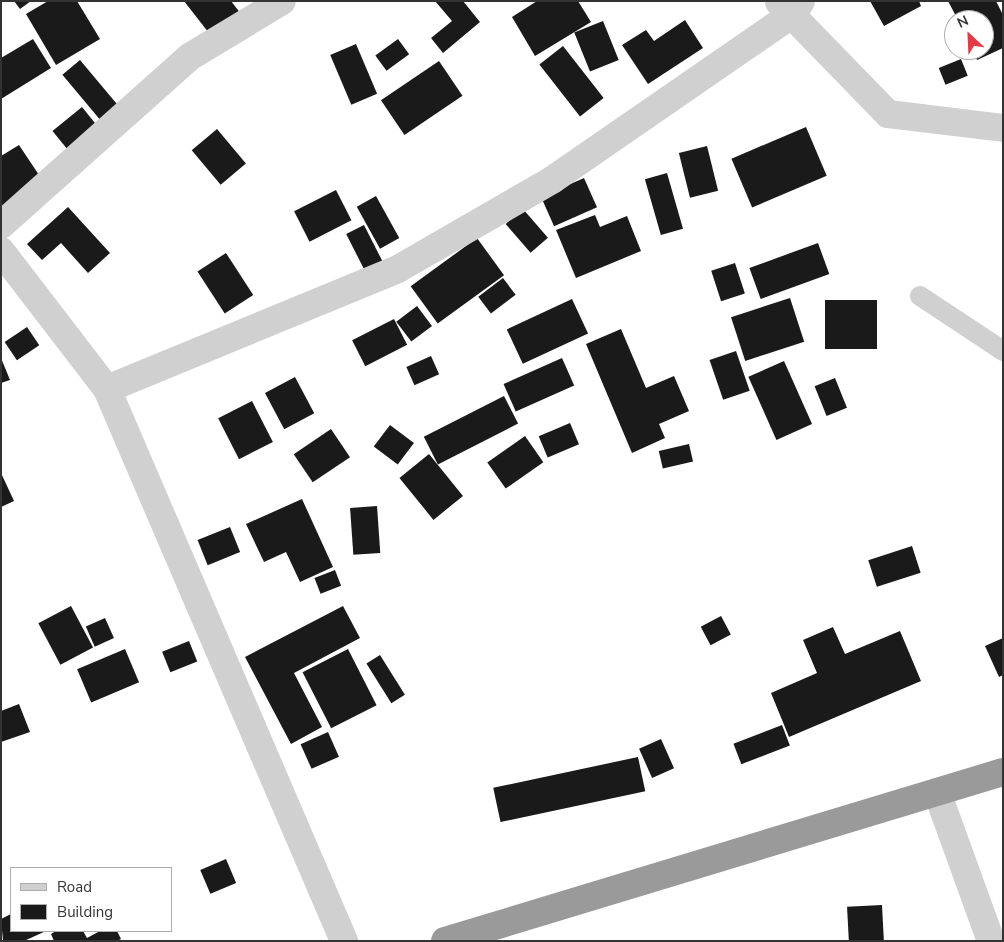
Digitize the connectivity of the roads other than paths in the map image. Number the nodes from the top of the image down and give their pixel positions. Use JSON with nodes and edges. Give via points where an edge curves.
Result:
{"nodes":[{"id":1,"x":282,"y":1,"type":"edge"},
{"id":2,"x":791,"y":6,"type":"edge"},
{"id":3,"x":1003,"y":128,"type":"edge"},
{"id":4,"x":1,"y":225,"type":"edge"},
{"id":5,"x":1,"y":251,"type":"edge"},
{"id":6,"x":920,"y":296,"type":"dead end"},
{"id":7,"x":1003,"y":351,"type":"edge"},
{"id":8,"x":107,"y":389,"type":"junction"},
{"id":9,"x":1003,"y":772,"type":"edge"},
{"id":10,"x":937,"y":792,"type":"junction"},
{"id":11,"x":344,"y":941,"type":"edge"},
{"id":12,"x":445,"y":941,"type":"edge"},
{"id":13,"x":991,"y":941,"type":"edge"}],
"edges":[{"from":1,"to":4,"type":"street","via":[[191,56]]},
{"from":2,"to":3,"type":"street","via":[[888,114]]},
{"from":2,"to":8,"type":"street","via":[[552,180],[398,269]]},
{"from":5,"to":8,"type":"street"},
{"from":6,"to":7,"type":"lane"},
{"from":8,"to":11,"type":"street"},
{"from":9,"to":10,"type":"highway"},
{"from":10,"to":12,"type":"highway"},
{"from":10,"to":13,"type":"street"}]}
